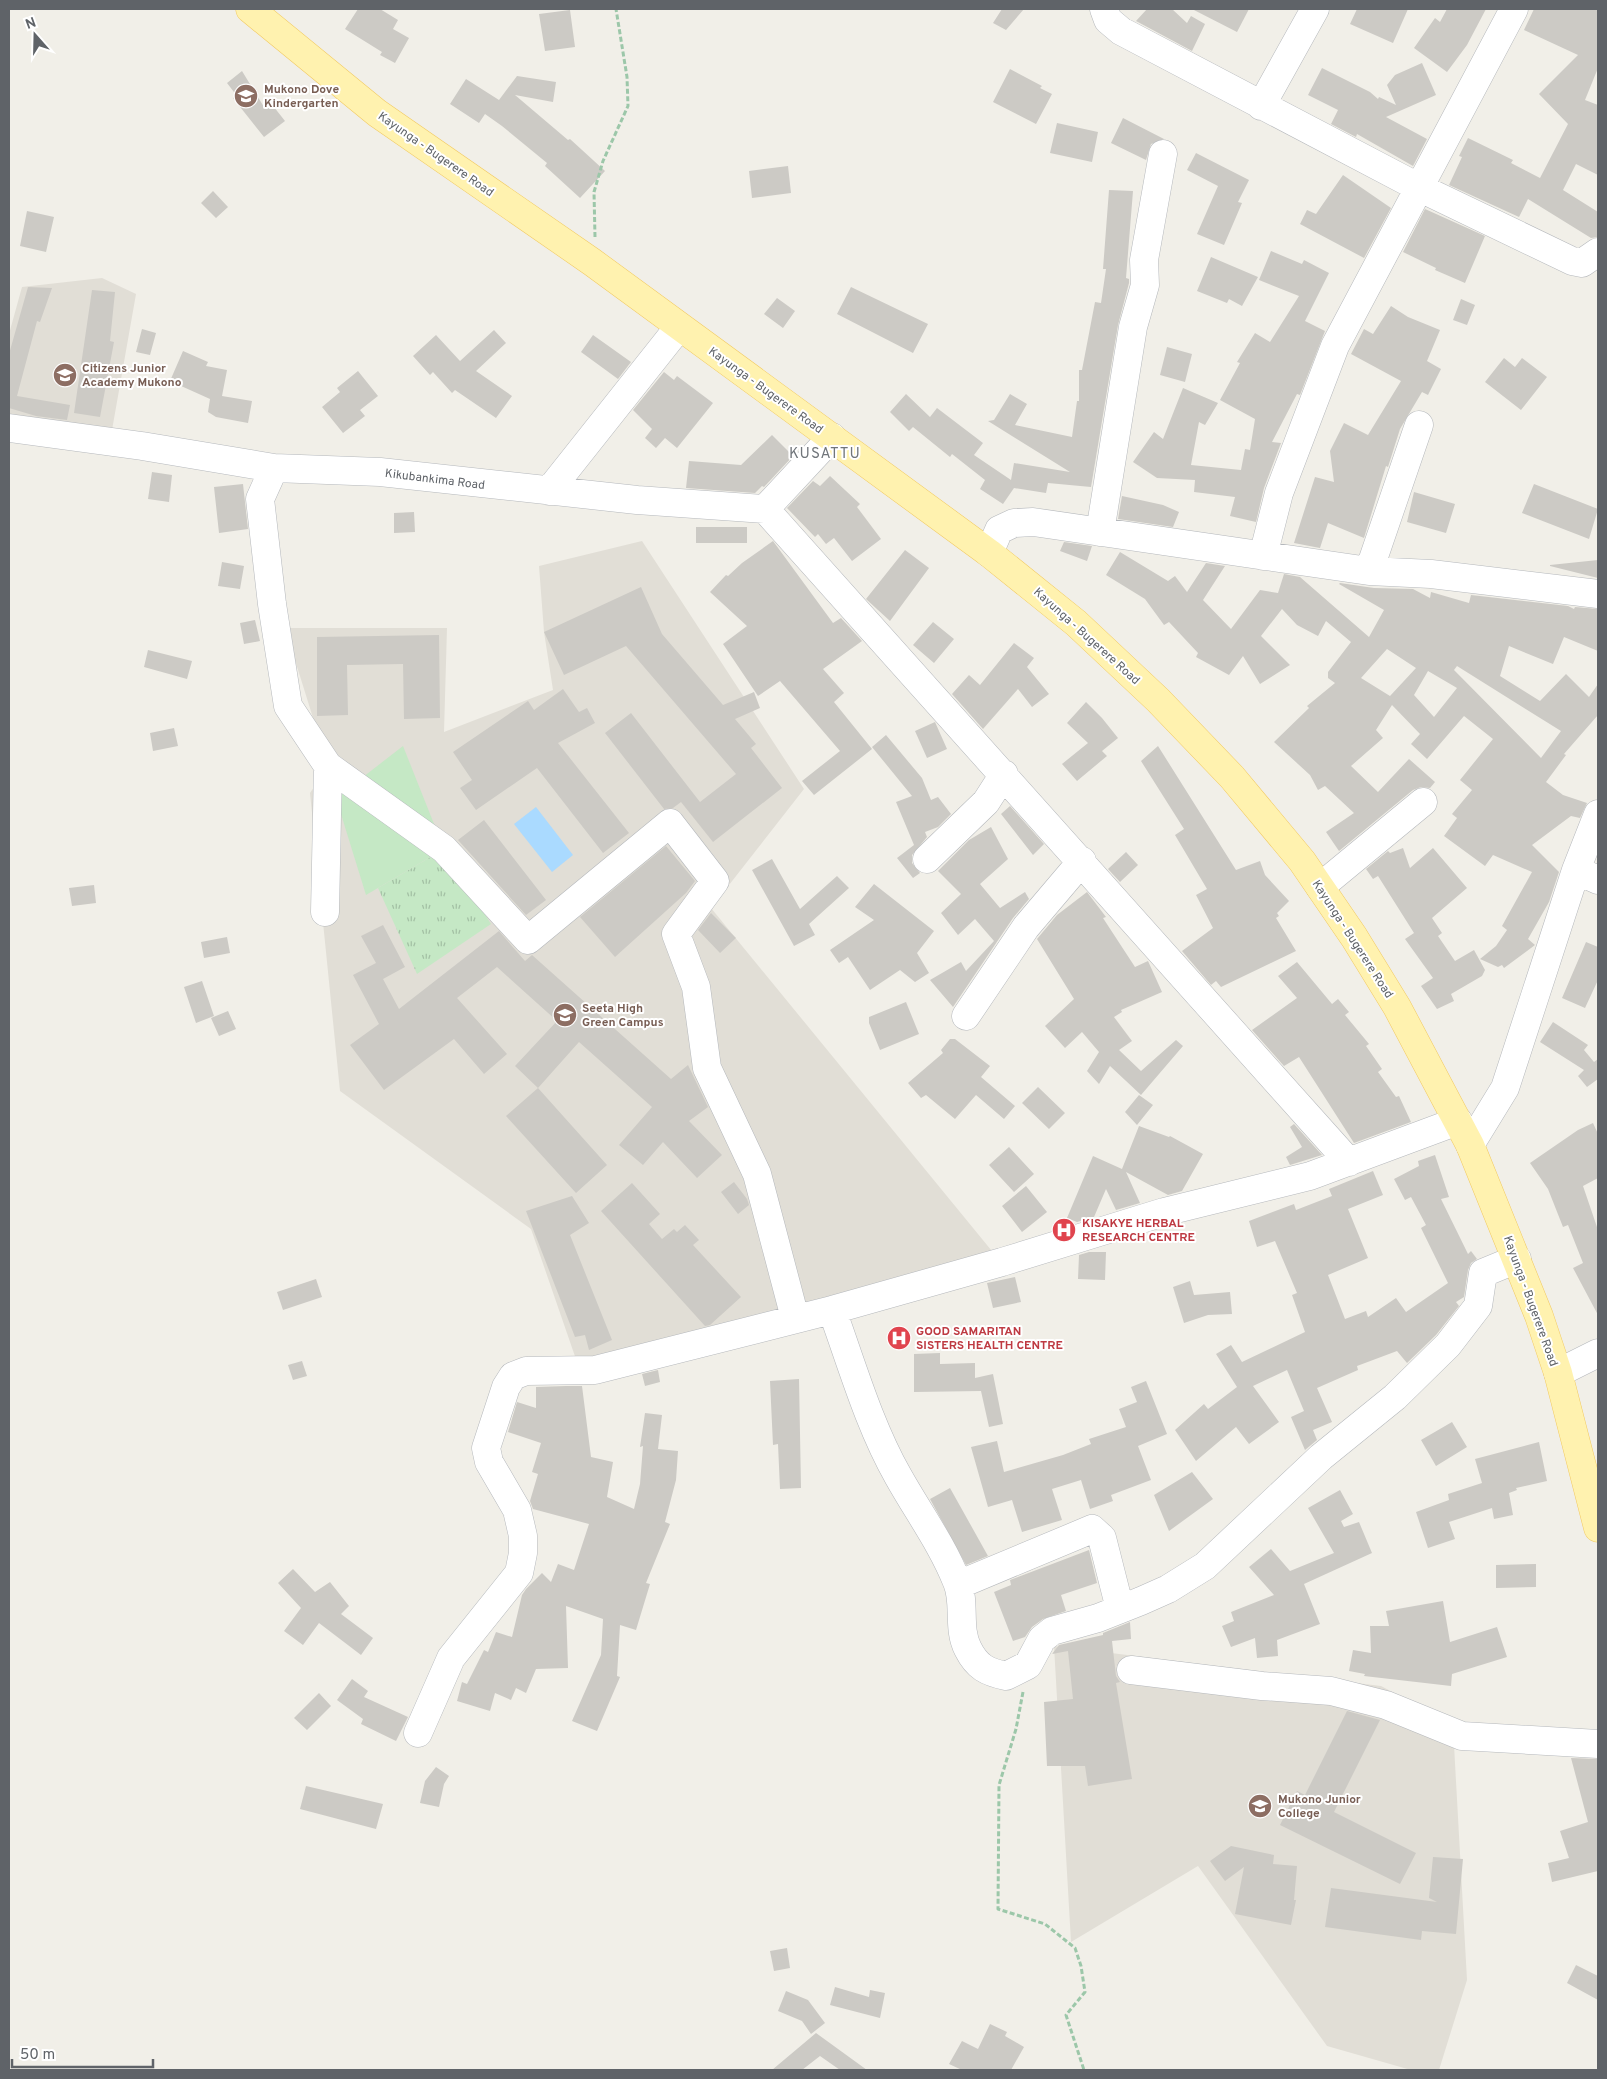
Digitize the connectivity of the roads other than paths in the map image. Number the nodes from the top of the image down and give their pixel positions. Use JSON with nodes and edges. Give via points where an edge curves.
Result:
{"nodes":[{"id":1,"x":250,"y":9,"type":"edge"},
{"id":2,"x":1104,"y":9,"type":"edge"},
{"id":3,"x":1315,"y":9,"type":"edge"},
{"id":4,"x":1514,"y":9,"type":"edge"},
{"id":5,"x":1261,"y":106,"type":"junction"},
{"id":6,"x":1163,"y":154,"type":"dead end"},
{"id":7,"x":1418,"y":188,"type":"junction"},
{"id":8,"x":1598,"y":252,"type":"edge"},
{"id":9,"x":679,"y":327,"type":"junction"},
{"id":10,"x":1419,"y":424,"type":"dead end"},
{"id":11,"x":9,"y":428,"type":"edge"},
{"id":12,"x":832,"y":437,"type":"junction"},
{"id":13,"x":274,"y":468,"type":"junction"},
{"id":14,"x":549,"y":491,"type":"junction"},
{"id":15,"x":765,"y":509,"type":"junction"},
{"id":16,"x":1100,"y":532,"type":"junction"},
{"id":17,"x":989,"y":553,"type":"junction"},
{"id":18,"x":1263,"y":556,"type":"junction"},
{"id":19,"x":1369,"y":571,"type":"junction"},
{"id":20,"x":1598,"y":594,"type":"edge"},
{"id":21,"x":328,"y":766,"type":"junction"},
{"id":22,"x":1004,"y":774,"type":"junction"},
{"id":23,"x":1422,"y":802,"type":"dead end"},
{"id":24,"x":1598,"y":814,"type":"edge"},
{"id":25,"x":927,"y":859,"type":"dead end"},
{"id":26,"x":1082,"y":861,"type":"junction"},
{"id":27,"x":1587,"y":875,"type":"edge"},
{"id":28,"x":1320,"y":888,"type":"junction"},
{"id":29,"x":325,"y":912,"type":"dead end"},
{"id":30,"x":966,"y":1016,"type":"dead end"},
{"id":31,"x":1464,"y":1133,"type":"junction"},
{"id":32,"x":1350,"y":1162,"type":"junction"},
{"id":33,"x":1516,"y":1259,"type":"junction"},
{"id":34,"x":832,"y":1310,"type":"junction"},
{"id":35,"x":795,"y":1318,"type":"junction"},
{"id":36,"x":1598,"y":1352,"type":"edge"},
{"id":37,"x":1558,"y":1372,"type":"junction"},
{"id":38,"x":1598,"y":1528,"type":"edge"},
{"id":39,"x":958,"y":1585,"type":"junction"},
{"id":40,"x":1120,"y":1609,"type":"junction"},
{"id":41,"x":1131,"y":1670,"type":"dead end"},
{"id":42,"x":418,"y":1733,"type":"dead end"},
{"id":43,"x":1598,"y":1744,"type":"edge"}],
"edges":[{"from":1,"to":9,"type":"main road","name":"Kayunga - Bugerere Road","via":[[377,114],[592,262]]},
{"from":2,"to":5,"type":"street","via":[[1108,20],[1121,31]]},
{"from":3,"to":5,"type":"street"},
{"from":4,"to":7,"type":"street"},
{"from":5,"to":7,"type":"street"},
{"from":6,"to":16,"type":"street","via":[[1144,260],[1145,285],[1133,327]]},
{"from":7,"to":8,"type":"street","via":[[1572,261],[1582,263]]},
{"from":7,"to":18,"type":"street","via":[[1335,346],[1279,493]]},
{"from":9,"to":12,"type":"main road","name":"Kayunga - Bugerere Road"},
{"from":9,"to":14,"type":"street"},
{"from":10,"to":19,"type":"street"},
{"from":11,"to":13,"type":"street","name":"Kikubankima Road"},
{"from":12,"to":15,"type":"street"},
{"from":12,"to":17,"type":"main road","name":"Kayunga - Bugerere Road"},
{"from":13,"to":14,"type":"street","name":"Kikubankima Road","via":[[380,472]]},
{"from":13,"to":21,"type":"street","via":[[260,499],[288,706]]},
{"from":14,"to":15,"type":"street","name":"Kikubankima Road"},
{"from":15,"to":22,"type":"street"},
{"from":16,"to":17,"type":"street","via":[[1034,522],[1014,523],[999,530]]},
{"from":16,"to":18,"type":"street"},
{"from":17,"to":28,"type":"main road","name":"Kayunga - Bugerere Road","via":[[1076,623],[1158,700],[1232,777],[1302,861]]},
{"from":18,"to":19,"type":"street"},
{"from":19,"to":20,"type":"street","via":[[1431,574]]},
{"from":21,"to":29,"type":"street"},
{"from":21,"to":35,"type":"street","via":[[444,849],[528,940],[670,822],[716,881],[676,934],[696,987],[707,1068],[757,1174]]},
{"from":22,"to":25,"type":"street","via":[[986,802]]},
{"from":22,"to":26,"type":"street"},
{"from":23,"to":28,"type":"street"},
{"from":24,"to":27,"type":"street"},
{"from":26,"to":30,"type":"street","via":[[1026,926]]},
{"from":26,"to":32,"type":"street"},
{"from":27,"to":31,"type":"street","via":[[1505,1088]]},
{"from":28,"to":31,"type":"main road","name":"Kayunga - Bugerere Road","via":[[1397,1007]]},
{"from":31,"to":32,"type":"street","via":[[1373,1151]]},
{"from":31,"to":33,"type":"main road","name":"Kayunga - Bugerere Road"},
{"from":32,"to":34,"type":"street","via":[[1275,1186],[1164,1212]]},
{"from":33,"to":37,"type":"main road","name":"Kayunga - Bugerere Road"},
{"from":33,"to":40,"type":"street","via":[[1483,1273],[1478,1306],[1448,1345],[1395,1397],[1321,1457],[1205,1566],[1168,1589]]},
{"from":34,"to":35,"type":"street"},
{"from":34,"to":39,"type":"street","via":[[874,1426],[897,1476],[928,1523]]},
{"from":35,"to":42,"type":"street","via":[[595,1370],[526,1371],[513,1376],[506,1387],[486,1448],[489,1462],[517,1510],[523,1536],[519,1573],[451,1658]]},
{"from":36,"to":37,"type":"street"},
{"from":37,"to":38,"type":"main road","name":"Kayunga - Bugerere Road"},
{"from":39,"to":40,"type":"street","via":[[1092,1529],[1102,1538]]},
{"from":39,"to":40,"type":"street","via":[[961,1627],[967,1648],[978,1666],[1006,1676],[1028,1665],[1042,1639],[1052,1631]]},
{"from":41,"to":43,"type":"street","via":[[1331,1691],[1386,1705],[1462,1736]]}]}
